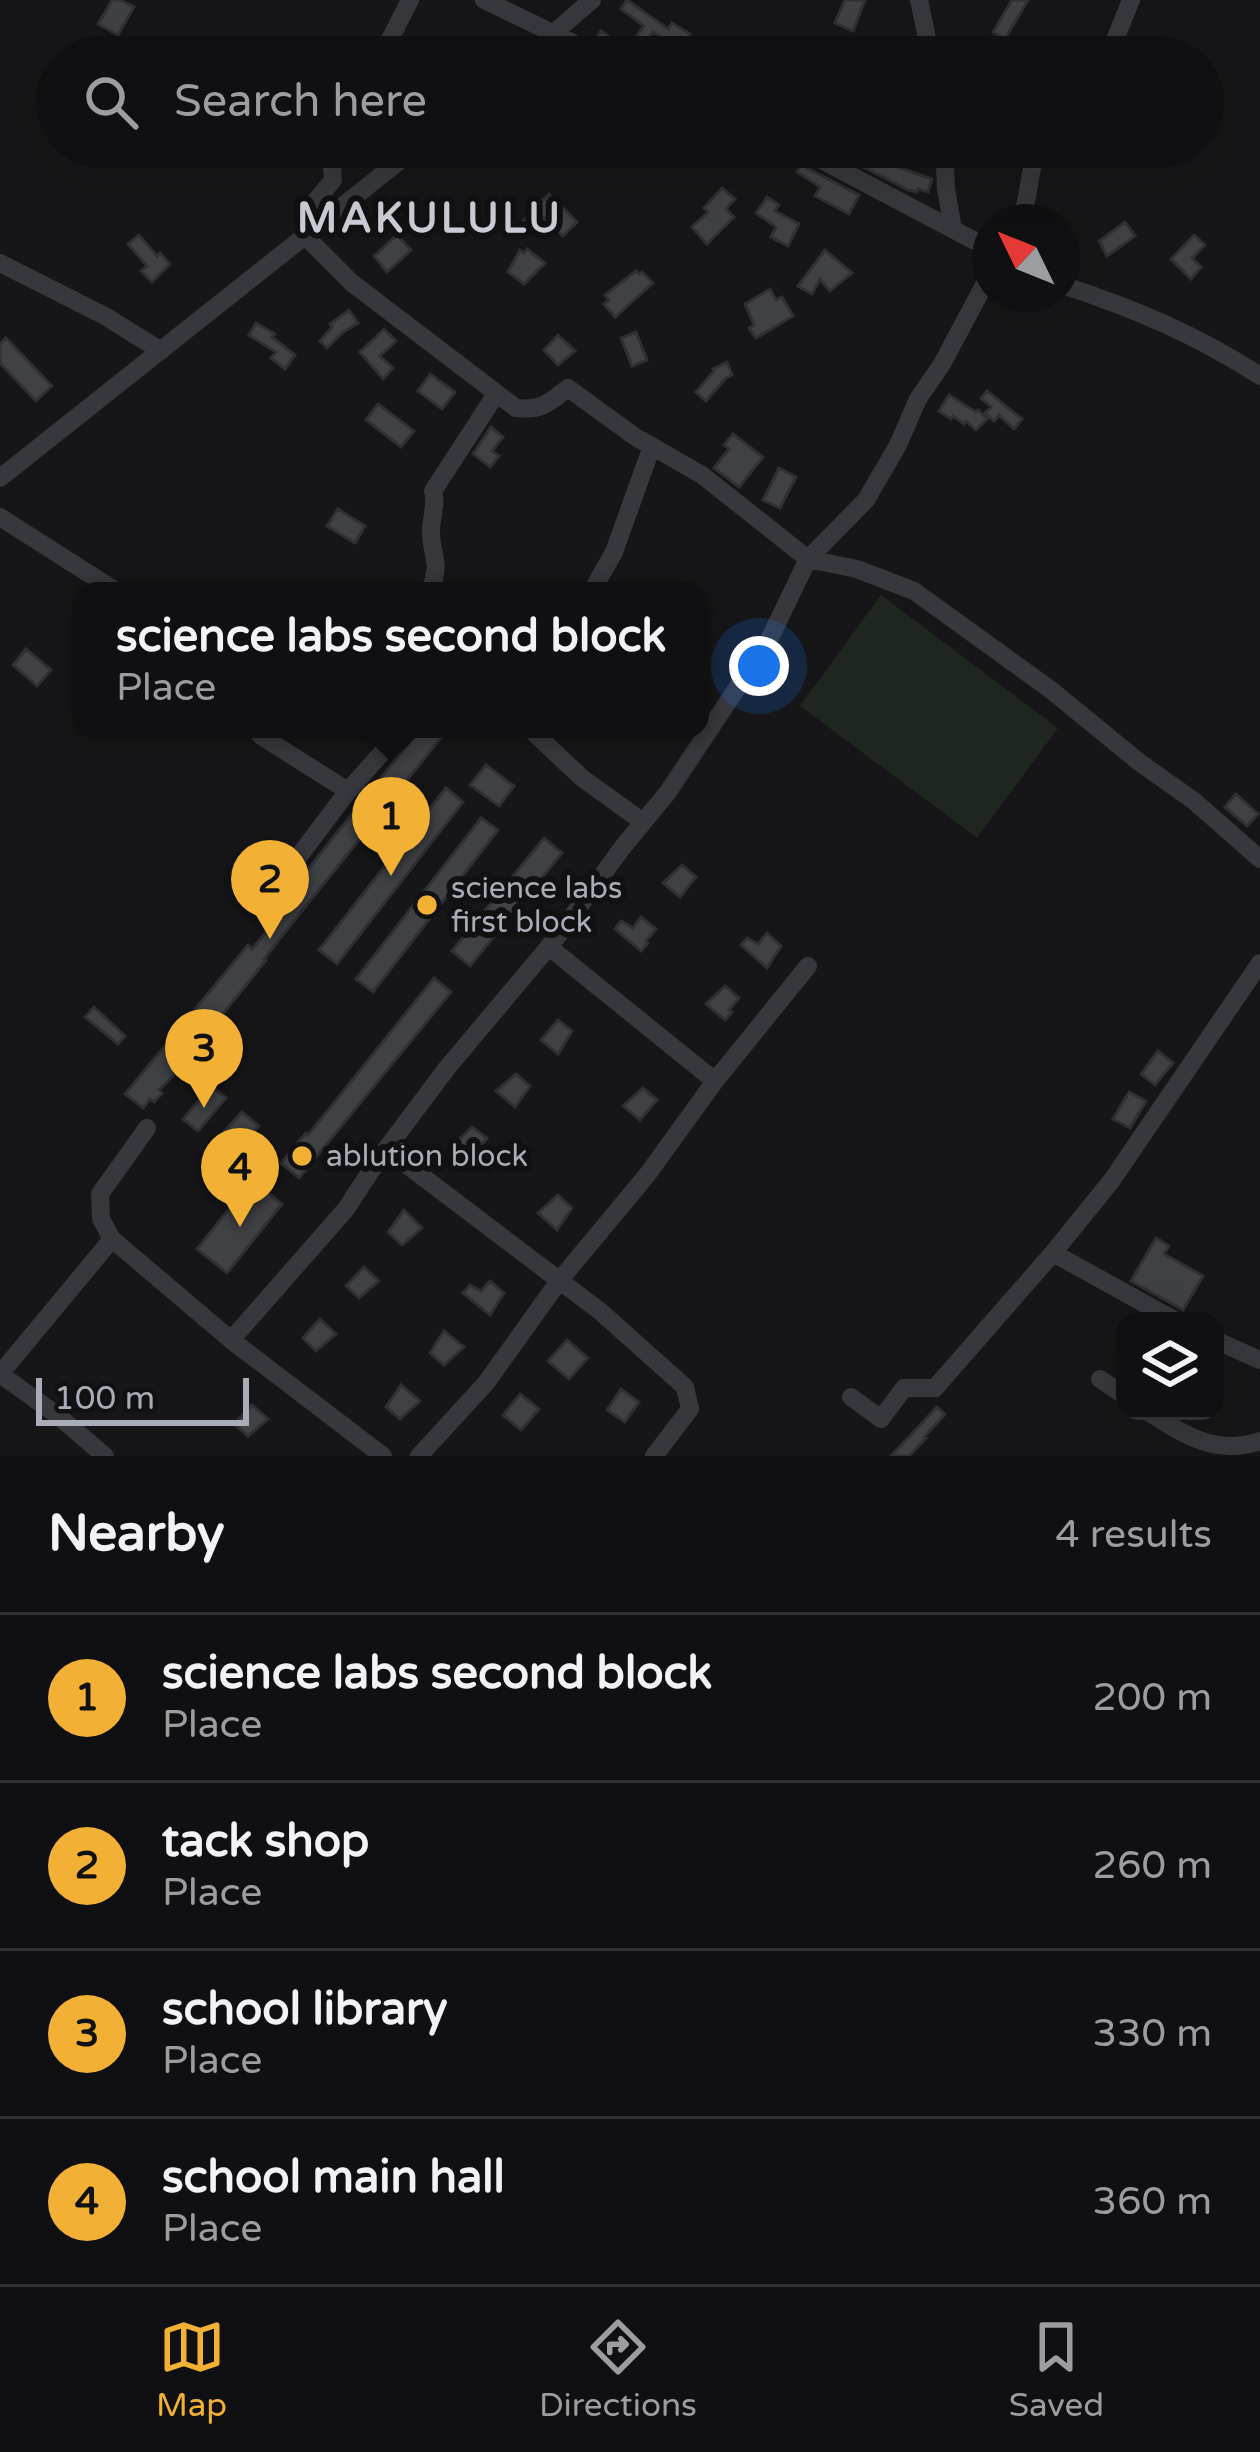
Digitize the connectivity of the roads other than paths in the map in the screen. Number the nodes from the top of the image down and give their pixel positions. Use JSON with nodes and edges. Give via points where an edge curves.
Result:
{"nodes":[{"id":1,"x":410,"y":0,"type":"edge"},
{"id":2,"x":484,"y":0,"type":"edge"},
{"id":3,"x":592,"y":0,"type":"edge"},
{"id":4,"x":920,"y":0,"type":"edge"},
{"id":5,"x":1131,"y":0,"type":"edge"},
{"id":6,"x":555,"y":32,"type":"junction"},
{"id":7,"x":392,"y":36,"type":"edge"},
{"id":8,"x":550,"y":36,"type":"edge"},
{"id":9,"x":563,"y":36,"type":"edge"},
{"id":10,"x":927,"y":36,"type":"edge"},
{"id":11,"x":1116,"y":36,"type":"edge"},
{"id":12,"x":332,"y":168,"type":"edge"},
{"id":13,"x":391,"y":168,"type":"edge"},
{"id":14,"x":837,"y":168,"type":"edge"},
{"id":15,"x":945,"y":168,"type":"edge"},
{"id":16,"x":1031,"y":168,"type":"edge"},
{"id":17,"x":1027,"y":204,"type":"edge"},
{"id":18,"x":953,"y":229,"type":"junction"},
{"id":19,"x":308,"y":235,"type":"junction"},
{"id":20,"x":972,"y":239,"type":"edge"},
{"id":21,"x":0,"y":263,"type":"edge"},
{"id":22,"x":1080,"y":291,"type":"edge"},
{"id":23,"x":972,"y":308,"type":"edge"},
{"id":24,"x":161,"y":351,"type":"junction"},
{"id":25,"x":1260,"y":376,"type":"edge"},
{"id":26,"x":496,"y":394,"type":"junction"},
{"id":27,"x":652,"y":446,"type":"junction"},
{"id":28,"x":0,"y":478,"type":"edge"},
{"id":29,"x":0,"y":517,"type":"edge"},
{"id":30,"x":808,"y":559,"type":"junction"},
{"id":31,"x":102,"y":582,"type":"edge"},
{"id":32,"x":433,"y":582,"type":"edge"},
{"id":33,"x":597,"y":582,"type":"edge"},
{"id":34,"x":709,"y":730,"type":"edge"},
{"id":35,"x":264,"y":738,"type":"edge"},
{"id":36,"x":395,"y":738,"type":"edge"},
{"id":37,"x":540,"y":738,"type":"edge"},
{"id":38,"x":704,"y":738,"type":"edge"},
{"id":39,"x":349,"y":791,"type":"junction"},
{"id":40,"x":643,"y":821,"type":"junction"},
{"id":41,"x":1260,"y":859,"type":"edge"},
{"id":42,"x":263,"y":904,"type":"dead end"},
{"id":43,"x":548,"y":946,"type":"junction"},
{"id":44,"x":1260,"y":963,"type":"edge"},
{"id":45,"x":808,"y":966,"type":"dead end"},
{"id":46,"x":715,"y":1081,"type":"junction"},
{"id":47,"x":147,"y":1129,"type":"dead end"},
{"id":48,"x":386,"y":1149,"type":"junction"},
{"id":49,"x":112,"y":1239,"type":"junction"},
{"id":50,"x":1053,"y":1253,"type":"junction"},
{"id":51,"x":559,"y":1281,"type":"junction"},
{"id":52,"x":1160,"y":1312,"type":"edge"},
{"id":53,"x":232,"y":1340,"type":"junction"},
{"id":54,"x":1224,"y":1344,"type":"edge"},
{"id":55,"x":1260,"y":1360,"type":"edge"},
{"id":56,"x":0,"y":1374,"type":"edge"},
{"id":57,"x":1100,"y":1379,"type":"dead end"},
{"id":58,"x":1116,"y":1390,"type":"edge"},
{"id":59,"x":851,"y":1397,"type":"dead end"},
{"id":60,"x":1161,"y":1420,"type":"edge"},
{"id":61,"x":1260,"y":1442,"type":"edge"},
{"id":62,"x":105,"y":1456,"type":"edge"},
{"id":63,"x":383,"y":1456,"type":"edge"},
{"id":64,"x":419,"y":1456,"type":"edge"},
{"id":65,"x":654,"y":1456,"type":"edge"}],
"edges":[{"from":1,"to":7,"type":"street"},
{"from":2,"to":6,"type":"street"},
{"from":3,"to":6,"type":"street"},
{"from":4,"to":10,"type":"street"},
{"from":5,"to":11,"type":"street"},
{"from":6,"to":8,"type":"street"},
{"from":6,"to":9,"type":"street"},
{"from":12,"to":19,"type":"street","via":[[333,180],[308,210]]},
{"from":13,"to":19,"type":"street"},
{"from":14,"to":18,"type":"street"},
{"from":15,"to":18,"type":"street"},
{"from":16,"to":17,"type":"street"},
{"from":18,"to":20,"type":"street"},
{"from":19,"to":24,"type":"street"},
{"from":19,"to":26,"type":"street","via":[[352,283]]},
{"from":21,"to":24,"type":"street"},
{"from":22,"to":25,"type":"street","via":[[1156,318]]},
{"from":23,"to":30,"type":"street","via":[[866,500]]},
{"from":24,"to":28,"type":"street"},
{"from":26,"to":27,"type":"street","via":[[532,410],[568,388]]},
{"from":26,"to":32,"type":"street","via":[[434,491]]},
{"from":27,"to":30,"type":"street"},
{"from":27,"to":33,"type":"street"},
{"from":29,"to":31,"type":"street"},
{"from":30,"to":34,"type":"street","via":[[769,640]]},
{"from":30,"to":41,"type":"street","via":[[914,591]]},
{"from":35,"to":39,"type":"street"},
{"from":36,"to":39,"type":"street"},
{"from":37,"to":40,"type":"street"},
{"from":38,"to":40,"type":"street"},
{"from":39,"to":42,"type":"street"},
{"from":40,"to":43,"type":"street"},
{"from":43,"to":46,"type":"street"},
{"from":43,"to":48,"type":"street"},
{"from":44,"to":50,"type":"street"},
{"from":45,"to":46,"type":"street"},
{"from":46,"to":51,"type":"street"},
{"from":47,"to":49,"type":"street","via":[[100,1194]]},
{"from":48,"to":51,"type":"street"},
{"from":48,"to":53,"type":"street","via":[[346,1209]]},
{"from":49,"to":53,"type":"street"},
{"from":49,"to":56,"type":"street"},
{"from":50,"to":52,"type":"street"},
{"from":50,"to":59,"type":"street","via":[[935,1388],[904,1388],[880,1419]]},
{"from":51,"to":64,"type":"street","via":[[486,1383]]},
{"from":51,"to":65,"type":"street","via":[[685,1387],[690,1409]]},
{"from":53,"to":63,"type":"street"},
{"from":54,"to":55,"type":"street"},
{"from":56,"to":62,"type":"street"},
{"from":57,"to":58,"type":"street"},
{"from":60,"to":61,"type":"street","via":[[1224,1451]]}]}
